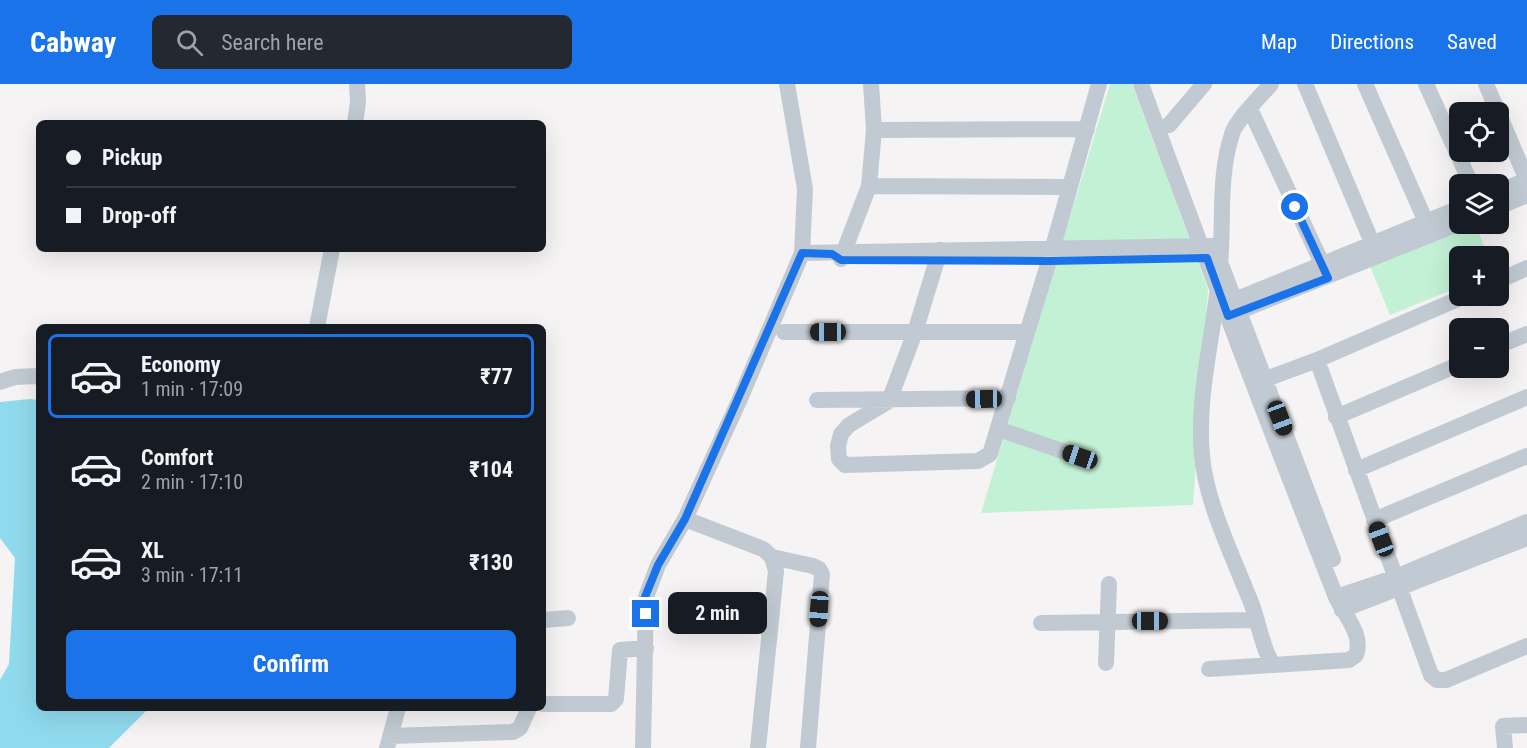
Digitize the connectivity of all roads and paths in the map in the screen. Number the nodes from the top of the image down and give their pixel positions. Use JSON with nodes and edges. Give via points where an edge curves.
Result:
{"nodes":[{"id":1,"x":357,"y":84,"type":"edge"},
{"id":2,"x":787,"y":84,"type":"edge"},
{"id":3,"x":871,"y":84,"type":"edge"},
{"id":4,"x":1099,"y":84,"type":"edge"},
{"id":5,"x":1141,"y":84,"type":"edge"},
{"id":6,"x":1152,"y":84,"type":"edge"},
{"id":7,"x":1204,"y":84,"type":"edge"},
{"id":8,"x":1270,"y":84,"type":"edge"},
{"id":9,"x":1305,"y":84,"type":"edge"},
{"id":10,"x":1365,"y":84,"type":"edge"},
{"id":11,"x":1426,"y":84,"type":"edge"},
{"id":12,"x":1486,"y":84,"type":"edge"},
{"id":13,"x":1250,"y":109,"type":"junction"},
{"id":14,"x":355,"y":120,"type":"edge"},
{"id":15,"x":1169,"y":125,"type":"junction"},
{"id":16,"x":1087,"y":129,"type":"junction"},
{"id":17,"x":874,"y":130,"type":"junction"},
{"id":18,"x":1466,"y":174,"type":"edge"},
{"id":19,"x":1527,"y":180,"type":"edge"},
{"id":20,"x":869,"y":186,"type":"junction"},
{"id":21,"x":1509,"y":187,"type":"edge"},
{"id":22,"x":1070,"y":188,"type":"junction"},
{"id":23,"x":1527,"y":195,"type":"edge"},
{"id":24,"x":1509,"y":202,"type":"edge"},
{"id":25,"x":1449,"y":215,"type":"edge"},
{"id":26,"x":1449,"y":225,"type":"edge"},
{"id":27,"x":1429,"y":228,"type":"junction"},
{"id":28,"x":1375,"y":251,"type":"junction"},
{"id":29,"x":331,"y":252,"type":"edge"},
{"id":30,"x":802,"y":253,"type":"junction"},
{"id":31,"x":1212,"y":254,"type":"junction"},
{"id":32,"x":839,"y":255,"type":"junction"},
{"id":33,"x":939,"y":255,"type":"junction"},
{"id":34,"x":1051,"y":256,"type":"junction"},
{"id":35,"x":1527,"y":268,"type":"edge"},
{"id":36,"x":1325,"y":271,"type":"junction"},
{"id":37,"x":1509,"y":276,"type":"edge"},
{"id":38,"x":1218,"y":288,"type":"junction"},
{"id":39,"x":1449,"y":303,"type":"edge"},
{"id":40,"x":1232,"y":308,"type":"junction"},
{"id":41,"x":318,"y":324,"type":"edge"},
{"id":42,"x":784,"y":332,"type":"dead end"},
{"id":43,"x":915,"y":332,"type":"junction"},
{"id":44,"x":1027,"y":332,"type":"junction"},
{"id":45,"x":1527,"y":334,"type":"edge"},
{"id":46,"x":1509,"y":341,"type":"edge"},
{"id":47,"x":1317,"y":360,"type":"junction"},
{"id":48,"x":1449,"y":369,"type":"edge"},
{"id":49,"x":36,"y":376,"type":"edge"},
{"id":50,"x":1258,"y":381,"type":"junction"},
{"id":51,"x":0,"y":382,"type":"edge"},
{"id":52,"x":1527,"y":397,"type":"edge"},
{"id":53,"x":1008,"y":398,"type":"junction"},
{"id":54,"x":817,"y":400,"type":"dead end"},
{"id":55,"x":890,"y":401,"type":"junction"},
{"id":56,"x":1336,"y":417,"type":"junction"},
{"id":57,"x":998,"y":429,"type":"junction"},
{"id":58,"x":1527,"y":456,"type":"edge"},
{"id":59,"x":1080,"y":457,"type":"dead end"},
{"id":60,"x":1356,"y":470,"type":"junction"},
{"id":61,"x":685,"y":519,"type":"junction"},
{"id":62,"x":1374,"y":520,"type":"junction"},
{"id":63,"x":1527,"y":522,"type":"edge"},
{"id":64,"x":1527,"y":538,"type":"edge"},
{"id":65,"x":772,"y":557,"type":"junction"},
{"id":66,"x":1398,"y":583,"type":"junction"},
{"id":67,"x":1108,"y":584,"type":"dead end"},
{"id":68,"x":1345,"y":605,"type":"junction"},
{"id":69,"x":568,"y":618,"type":"dead end"},
{"id":70,"x":546,"y":620,"type":"edge"},
{"id":71,"x":1257,"y":620,"type":"junction"},
{"id":72,"x":1107,"y":622,"type":"junction"},
{"id":73,"x":1041,"y":623,"type":"dead end"},
{"id":74,"x":1527,"y":646,"type":"edge"},
{"id":75,"x":646,"y":648,"type":"junction"},
{"id":76,"x":1106,"y":663,"type":"dead end"},
{"id":77,"x":1273,"y":665,"type":"junction"},
{"id":78,"x":1209,"y":669,"type":"dead end"},
{"id":79,"x":546,"y":704,"type":"edge"},
{"id":80,"x":397,"y":711,"type":"edge"},
{"id":81,"x":528,"y":711,"type":"edge"},
{"id":82,"x":1527,"y":725,"type":"edge"},
{"id":83,"x":389,"y":742,"type":"edge"},
{"id":84,"x":643,"y":748,"type":"edge"},
{"id":85,"x":758,"y":748,"type":"edge"},
{"id":86,"x":808,"y":748,"type":"edge"},
{"id":87,"x":1505,"y":748,"type":"edge"}],
"edges":[{"from":1,"to":14,"type":"street"},
{"from":2,"to":30,"type":"street","via":[[805,189]]},
{"from":3,"to":17,"type":"street"},
{"from":4,"to":16,"type":"street"},
{"from":5,"to":31,"type":"street"},
{"from":6,"to":15,"type":"street"},
{"from":7,"to":15,"type":"street"},
{"from":8,"to":13,"type":"street"},
{"from":9,"to":28,"type":"street"},
{"from":10,"to":27,"type":"street"},
{"from":11,"to":18,"type":"street"},
{"from":12,"to":19,"type":"street"},
{"from":13,"to":31,"type":"street","via":[[1232,132]]},
{"from":13,"to":36,"type":"street"},
{"from":15,"to":31,"type":"street"},
{"from":16,"to":17,"type":"street"},
{"from":16,"to":22,"type":"street"},
{"from":17,"to":20,"type":"street"},
{"from":19,"to":21,"type":"street"},
{"from":20,"to":22,"type":"street"},
{"from":20,"to":32,"type":"street"},
{"from":22,"to":34,"type":"street"},
{"from":23,"to":24,"type":"street"},
{"from":25,"to":27,"type":"street"},
{"from":26,"to":27,"type":"street"},
{"from":27,"to":28,"type":"street"},
{"from":28,"to":36,"type":"street"},
{"from":29,"to":41,"type":"street"},
{"from":30,"to":32,"type":"street"},
{"from":30,"to":61,"type":"street"},
{"from":31,"to":34,"type":"street"},
{"from":31,"to":38,"type":"street"},
{"from":31,"to":40,"type":"street"},
{"from":32,"to":33,"type":"street"},
{"from":33,"to":34,"type":"street"},
{"from":33,"to":43,"type":"street"},
{"from":34,"to":44,"type":"street"},
{"from":35,"to":37,"type":"street"},
{"from":36,"to":40,"type":"street"},
{"from":38,"to":40,"type":"street"},
{"from":38,"to":71,"type":"street","via":[[1203,404],[1202,455],[1207,486]]},
{"from":39,"to":47,"type":"street"},
{"from":40,"to":50,"type":"street"},
{"from":42,"to":43,"type":"street"},
{"from":43,"to":44,"type":"street"},
{"from":43,"to":55,"type":"street"},
{"from":44,"to":53,"type":"street"},
{"from":45,"to":46,"type":"street"},
{"from":47,"to":50,"type":"street"},
{"from":47,"to":56,"type":"street"},
{"from":48,"to":56,"type":"street"},
{"from":49,"to":51,"type":"street"},
{"from":50,"to":68,"type":"street"},
{"from":52,"to":60,"type":"street"},
{"from":53,"to":55,"type":"street"},
{"from":53,"to":57,"type":"street"},
{"from":54,"to":55,"type":"street"},
{"from":55,"to":57,"type":"street","via":[[841,434],[838,452],[845,465],[978,461],[990,454]]},
{"from":56,"to":60,"type":"street"},
{"from":57,"to":59,"type":"street"},
{"from":58,"to":62,"type":"street"},
{"from":60,"to":62,"type":"street"},
{"from":61,"to":65,"type":"street","via":[[763,549]]},
{"from":61,"to":75,"type":"street","via":[[658,565],[645,597]]},
{"from":62,"to":66,"type":"street"},
{"from":63,"to":66,"type":"street"},
{"from":64,"to":66,"type":"street"},
{"from":65,"to":85,"type":"street","via":[[776,571]]},
{"from":65,"to":86,"type":"street","via":[[813,566],[822,574]]},
{"from":66,"to":68,"type":"street"},
{"from":66,"to":74,"type":"street","via":[[1431,675],[1437,680],[1446,680]]},
{"from":67,"to":72,"type":"street"},
{"from":68,"to":77,"type":"street","via":[[1358,640],[1356,655],[1349,660]]},
{"from":69,"to":70,"type":"street"},
{"from":71,"to":72,"type":"street"},
{"from":71,"to":77,"type":"street"},
{"from":72,"to":73,"type":"street"},
{"from":72,"to":76,"type":"street"},
{"from":75,"to":79,"type":"street","via":[[620,650],[616,699],[611,704]]},
{"from":75,"to":84,"type":"street"},
{"from":77,"to":78,"type":"street"},
{"from":80,"to":83,"type":"street"},
{"from":81,"to":83,"type":"street","via":[[520,728],[513,732]]},
{"from":82,"to":87,"type":"street","via":[[1503,726]]}]}
